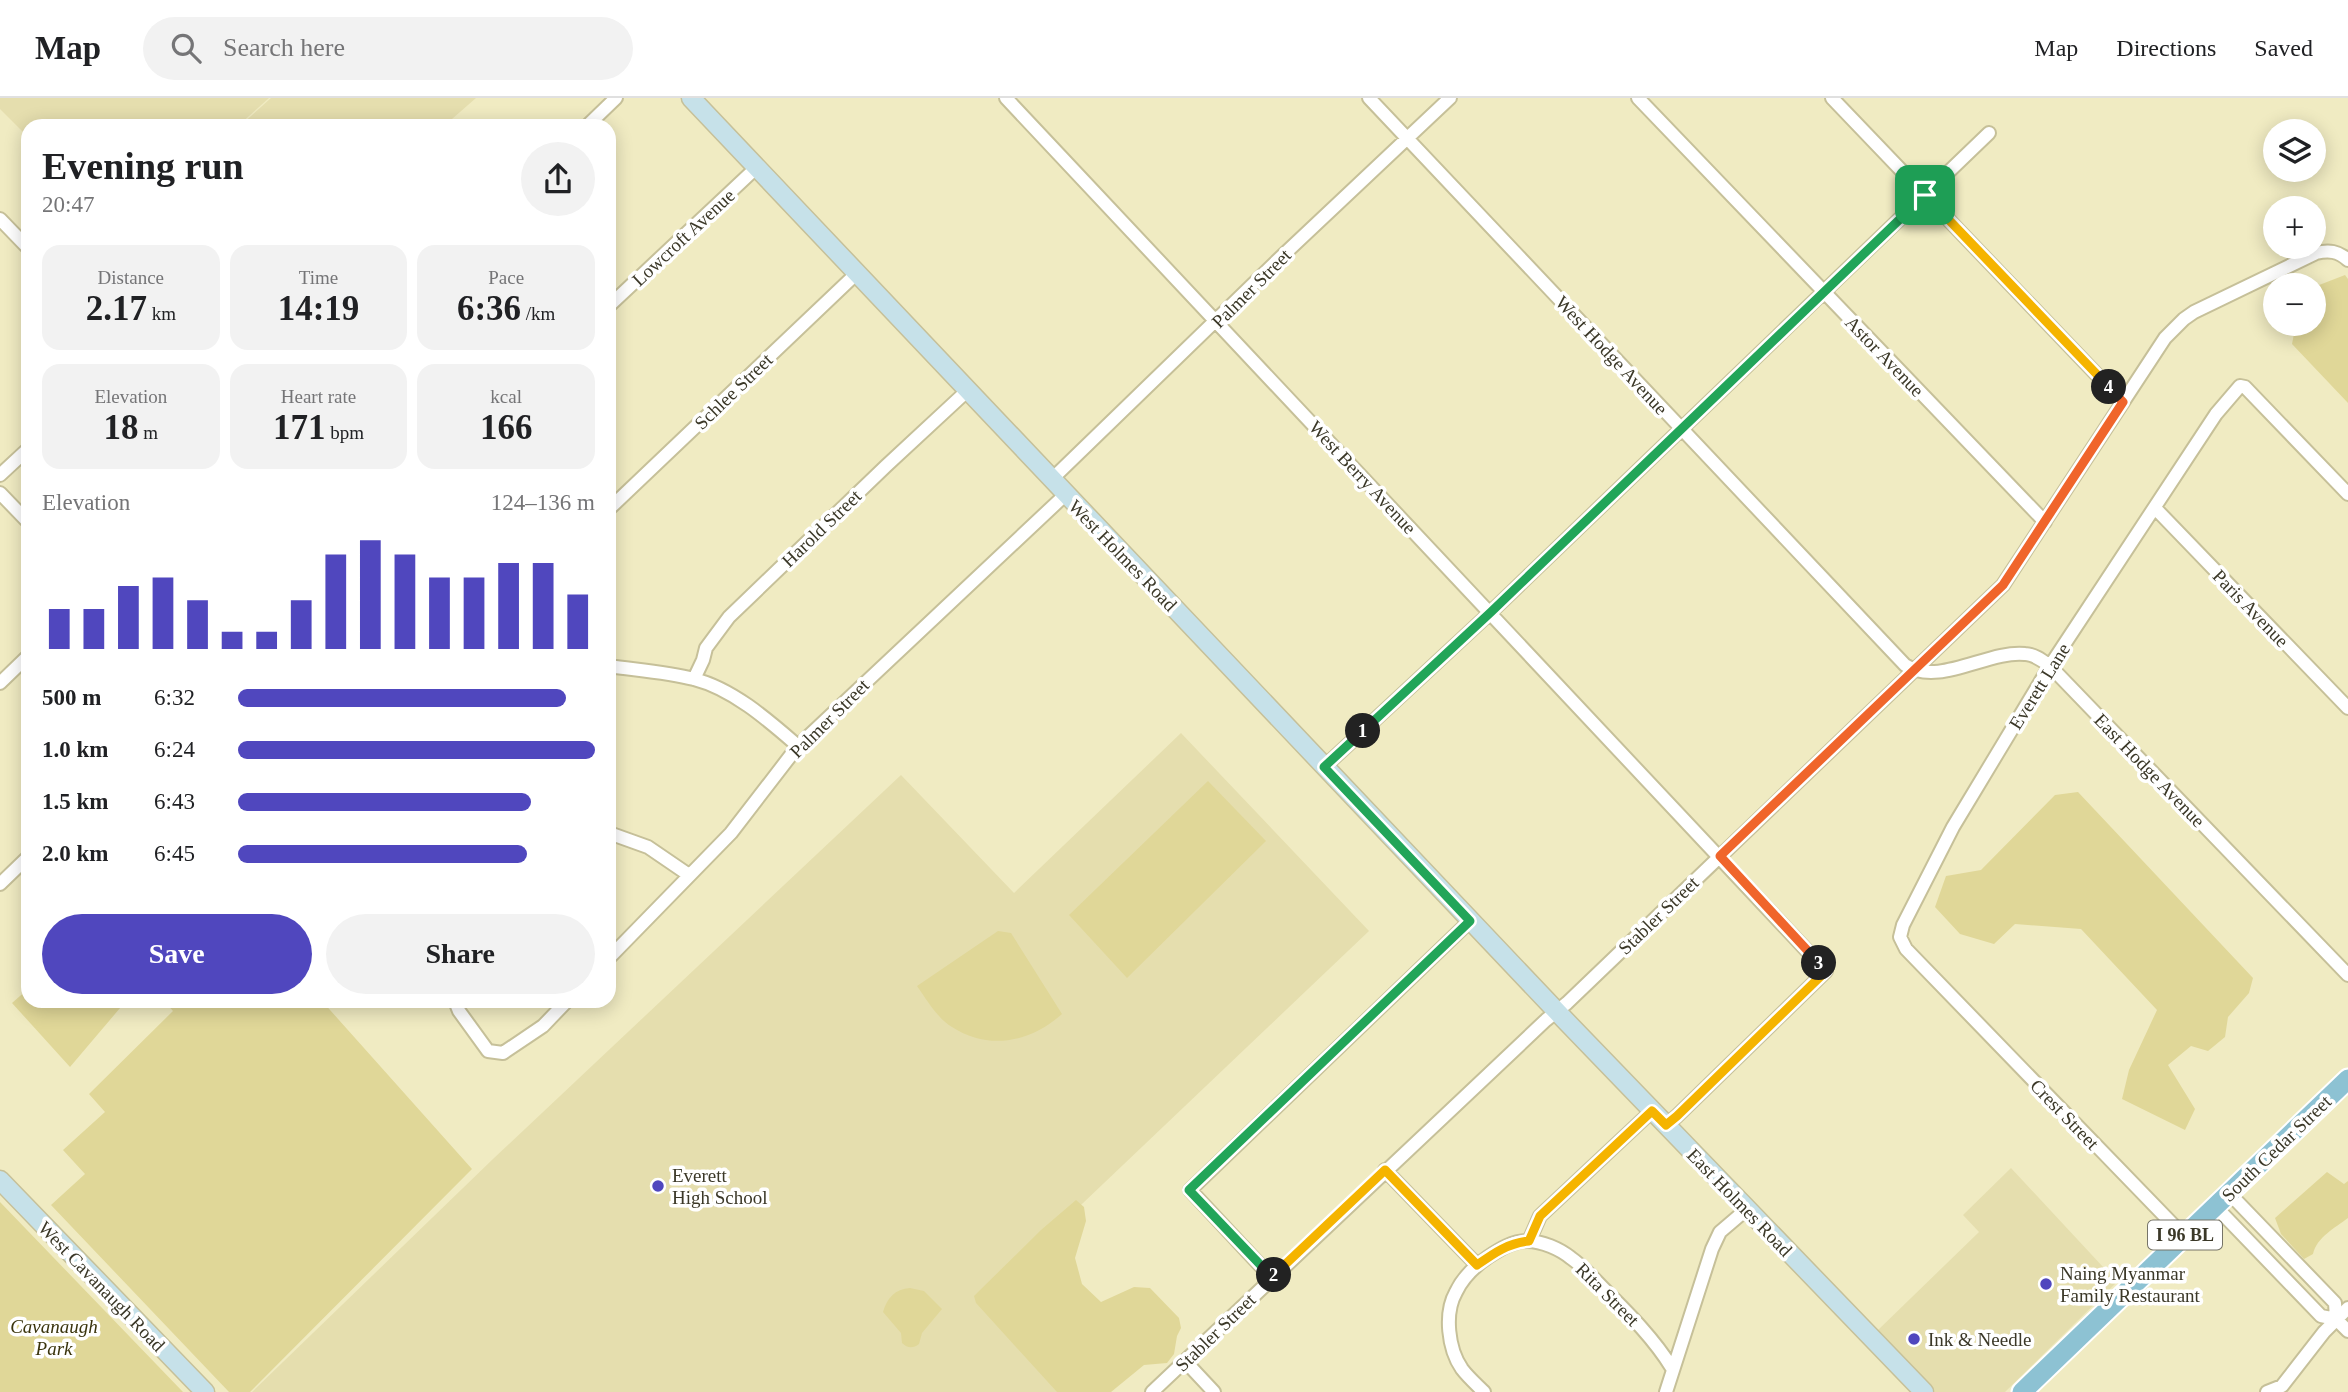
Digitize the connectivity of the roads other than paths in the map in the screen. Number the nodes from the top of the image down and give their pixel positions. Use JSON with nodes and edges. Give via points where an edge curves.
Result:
{"nodes":[{"id":1,"x":616,"y":98,"type":"edge"},
{"id":2,"x":691,"y":98,"type":"edge"},
{"id":3,"x":1006,"y":98,"type":"edge"},
{"id":4,"x":1369,"y":98,"type":"edge"},
{"id":5,"x":1450,"y":98,"type":"edge"},
{"id":6,"x":1638,"y":98,"type":"edge"},
{"id":7,"x":1832,"y":98,"type":"edge"},
{"id":8,"x":594,"y":119,"type":"edge"},
{"id":9,"x":1989,"y":133,"type":"dead end"},
{"id":10,"x":1408,"y":139,"type":"junction"},
{"id":11,"x":757,"y":167,"type":"junction"},
{"id":12,"x":1925,"y":195,"type":"junction"},
{"id":13,"x":0,"y":219,"type":"edge"},
{"id":14,"x":21,"y":241,"type":"edge"},
{"id":15,"x":2348,"y":260,"type":"edge"},
{"id":16,"x":857,"y":273,"type":"junction"},
{"id":17,"x":1823,"y":291,"type":"junction"},
{"id":18,"x":616,"y":299,"type":"edge"},
{"id":19,"x":1216,"y":322,"type":"junction"},
{"id":20,"x":968,"y":390,"type":"junction"},
{"id":21,"x":2123,"y":402,"type":"junction"},
{"id":22,"x":1681,"y":428,"type":"junction"},
{"id":23,"x":21,"y":456,"type":"edge"},
{"id":24,"x":0,"y":475,"type":"edge"},
{"id":25,"x":1052,"y":479,"type":"junction"},
{"id":26,"x":0,"y":493,"type":"edge"},
{"id":27,"x":1066,"y":494,"type":"junction"},
{"id":28,"x":2348,"y":494,"type":"edge"},
{"id":29,"x":616,"y":502,"type":"edge"},
{"id":30,"x":2155,"y":508,"type":"junction"},
{"id":31,"x":21,"y":515,"type":"edge"},
{"id":32,"x":2045,"y":522,"type":"junction"},
{"id":33,"x":1491,"y":612,"type":"junction"},
{"id":34,"x":21,"y":663,"type":"edge"},
{"id":35,"x":2050,"y":666,"type":"junction"},
{"id":36,"x":616,"y":667,"type":"edge"},
{"id":37,"x":1914,"y":671,"type":"junction"},
{"id":38,"x":694,"y":679,"type":"junction"},
{"id":39,"x":0,"y":683,"type":"edge"},
{"id":40,"x":2348,"y":708,"type":"edge"},
{"id":41,"x":798,"y":746,"type":"junction"},
{"id":42,"x":1324,"y":767,"type":"junction"},
{"id":43,"x":616,"y":836,"type":"edge"},
{"id":44,"x":1720,"y":856,"type":"junction"},
{"id":45,"x":21,"y":864,"type":"edge"},
{"id":46,"x":689,"y":875,"type":"junction"},
{"id":47,"x":0,"y":884,"type":"edge"},
{"id":48,"x":1470,"y":921,"type":"junction"},
{"id":49,"x":616,"y":951,"type":"edge"},
{"id":50,"x":2348,"y":975,"type":"edge"},
{"id":51,"x":1947,"y":992,"type":"joint"},
{"id":52,"x":458,"y":1008,"type":"edge"},
{"id":53,"x":560,"y":1008,"type":"edge"},
{"id":54,"x":1557,"y":1011,"type":"junction"},
{"id":55,"x":2348,"y":1079,"type":"edge"},
{"id":56,"x":1652,"y":1111,"type":"junction"},
{"id":57,"x":1666,"y":1125,"type":"junction"},
{"id":58,"x":1385,"y":1170,"type":"junction"},
{"id":59,"x":0,"y":1180,"type":"edge"},
{"id":60,"x":2222,"y":1199,"type":"junction"},
{"id":61,"x":1748,"y":1209,"type":"junction"},
{"id":62,"x":2184,"y":1236,"type":"junction"},
{"id":63,"x":1529,"y":1241,"type":"junction"},
{"id":64,"x":1477,"y":1265,"type":"junction"},
{"id":65,"x":1272,"y":1277,"type":"junction"},
{"id":66,"x":2348,"y":1308,"type":"edge"},
{"id":67,"x":2336,"y":1319,"type":"junction"},
{"id":68,"x":2348,"y":1331,"type":"edge"},
{"id":69,"x":1185,"y":1361,"type":"junction"},
{"id":70,"x":1672,"y":1368,"type":"junction"},
{"id":71,"x":2283,"y":1389,"type":"edge"},
{"id":72,"x":205,"y":1392,"type":"edge"},
{"id":73,"x":1152,"y":1392,"type":"edge"},
{"id":74,"x":1214,"y":1392,"type":"edge"},
{"id":75,"x":1484,"y":1392,"type":"edge"},
{"id":76,"x":1666,"y":1392,"type":"edge"},
{"id":77,"x":1924,"y":1392,"type":"edge"},
{"id":78,"x":2022,"y":1392,"type":"edge"},
{"id":79,"x":2267,"y":1392,"type":"edge"}],
"edges":[{"from":1,"to":8,"type":"street"},
{"from":2,"to":11,"type":"street","name":"West Holmes Road"},
{"from":3,"to":19,"type":"street","name":"West Berry Avenue"},
{"from":4,"to":10,"type":"street","name":"West Hodge Avenue"},
{"from":5,"to":10,"type":"street","name":"Palmer Street"},
{"from":6,"to":17,"type":"street","name":"Astor Avenue"},
{"from":7,"to":12,"type":"street"},
{"from":9,"to":12,"type":"street"},
{"from":10,"to":19,"type":"street","name":"Palmer Street"},
{"from":10,"to":22,"type":"street","name":"West Hodge Avenue"},
{"from":11,"to":16,"type":"street","name":"West Holmes Road"},
{"from":11,"to":18,"type":"street","name":"Lowcroft Avenue"},
{"from":12,"to":17,"type":"street"},
{"from":12,"to":21,"type":"street"},
{"from":13,"to":14,"type":"street"},
{"from":15,"to":21,"type":"street","name":"Stabler Street","via":[[2336,252],[2316,253],[2184,319],[2165,338]]},
{"from":16,"to":20,"type":"street","name":"West Holmes Road"},
{"from":16,"to":29,"type":"street","name":"Schlee Street"},
{"from":17,"to":22,"type":"street"},
{"from":17,"to":32,"type":"street","name":"Astor Avenue"},
{"from":19,"to":25,"type":"street","name":"Palmer Street"},
{"from":19,"to":33,"type":"street","name":"West Berry Avenue"},
{"from":20,"to":25,"type":"street","name":"West Holmes Road"},
{"from":20,"to":38,"type":"street","name":"Harold Street","via":[[729,617],[706,648]]},
{"from":21,"to":32,"type":"street","name":"Stabler Street"},
{"from":22,"to":33,"type":"street"},
{"from":22,"to":37,"type":"street","name":"West Hodge Avenue"},
{"from":23,"to":24,"type":"street"},
{"from":25,"to":27,"type":"street","name":"West Holmes Road"},
{"from":26,"to":31,"type":"street"},
{"from":27,"to":41,"type":"street","name":"Palmer Street"},
{"from":27,"to":42,"type":"street","name":"West Holmes Road"},
{"from":28,"to":30,"type":"street","name":"Everett Lane","via":[[2240,386],[2216,414]]},
{"from":30,"to":35,"type":"street","name":"Everett Lane"},
{"from":30,"to":40,"type":"street","name":"Paris Avenue"},
{"from":32,"to":37,"type":"street","name":"Stabler Street","via":[[2003,585]]},
{"from":33,"to":42,"type":"street"},
{"from":33,"to":44,"type":"street","name":"West Berry Avenue"},
{"from":34,"to":39,"type":"street"},
{"from":35,"to":37,"type":"street","name":"East Hodge Avenue","via":[[2026,653],[1933,672]]},
{"from":35,"to":50,"type":"street","name":"East Hodge Avenue"},
{"from":35,"to":51,"type":"street","name":"Everett Lane","via":[[1953,827],[1903,925],[1902,946]]},
{"from":36,"to":38,"type":"street"},
{"from":37,"to":44,"type":"street","name":"Stabler Street"},
{"from":38,"to":41,"type":"street","via":[[720,689],[773,723]]},
{"from":41,"to":46,"type":"street","name":"Palmer Street","via":[[731,833]]},
{"from":42,"to":48,"type":"street","name":"West Holmes Road"},
{"from":43,"to":46,"type":"street","via":[[648,847]]},
{"from":44,"to":54,"type":"street","name":"Stabler Street"},
{"from":44,"to":57,"type":"street","name":"West Berry Avenue","via":[[1826,971]]},
{"from":45,"to":47,"type":"street"},
{"from":46,"to":49,"type":"street","name":"Palmer Street"},
{"from":48,"to":54,"type":"street","name":"West Holmes Road"},
{"from":48,"to":65,"type":"street","via":[[1189,1190]]},
{"from":51,"to":62,"type":"street","name":"Crest Street"},
{"from":52,"to":53,"type":"street","via":[[488,1051],[503,1053]]},
{"from":54,"to":56,"type":"street","name":"East Holmes Road"},
{"from":54,"to":58,"type":"street","name":"Stabler Street"},
{"from":55,"to":60,"type":"main road","name":"South Cedar Street","number":"I 96 BL"},
{"from":56,"to":57,"type":"street","name":"East Holmes Road"},
{"from":56,"to":63,"type":"street","via":[[1540,1216]]},
{"from":57,"to":61,"type":"street","name":"East Holmes Road"},
{"from":58,"to":64,"type":"street"},
{"from":58,"to":65,"type":"street","name":"Stabler Street"},
{"from":59,"to":72,"type":"street","name":"West Cavanaugh Road"},
{"from":60,"to":62,"type":"main road","name":"South Cedar Street","number":"I 96 BL"},
{"from":60,"to":67,"type":"street","via":[[2321,1316]]},
{"from":60,"to":67,"type":"street","via":[[2335,1304]]},
{"from":61,"to":70,"type":"street","via":[[1720,1232]]},
{"from":61,"to":77,"type":"street","name":"East Holmes Road"},
{"from":62,"to":78,"type":"main road","name":"South Cedar Street","number":"I 96 BL"},
{"from":63,"to":64,"type":"street","via":[[1516,1242]]},
{"from":63,"to":70,"type":"street","name":"Rita Street","via":[[1554,1247],[1572,1258],[1635,1321]]},
{"from":64,"to":75,"type":"street","via":[[1455,1293],[1450,1324],[1453,1351],[1462,1369]]},
{"from":65,"to":69,"type":"street","name":"Stabler Street"},
{"from":66,"to":67,"type":"street"},
{"from":67,"to":68,"type":"street"},
{"from":67,"to":71,"type":"street"},
{"from":69,"to":73,"type":"street","name":"Stabler Street"},
{"from":69,"to":74,"type":"street"},
{"from":70,"to":76,"type":"street"},
{"from":71,"to":79,"type":"street"}]}
